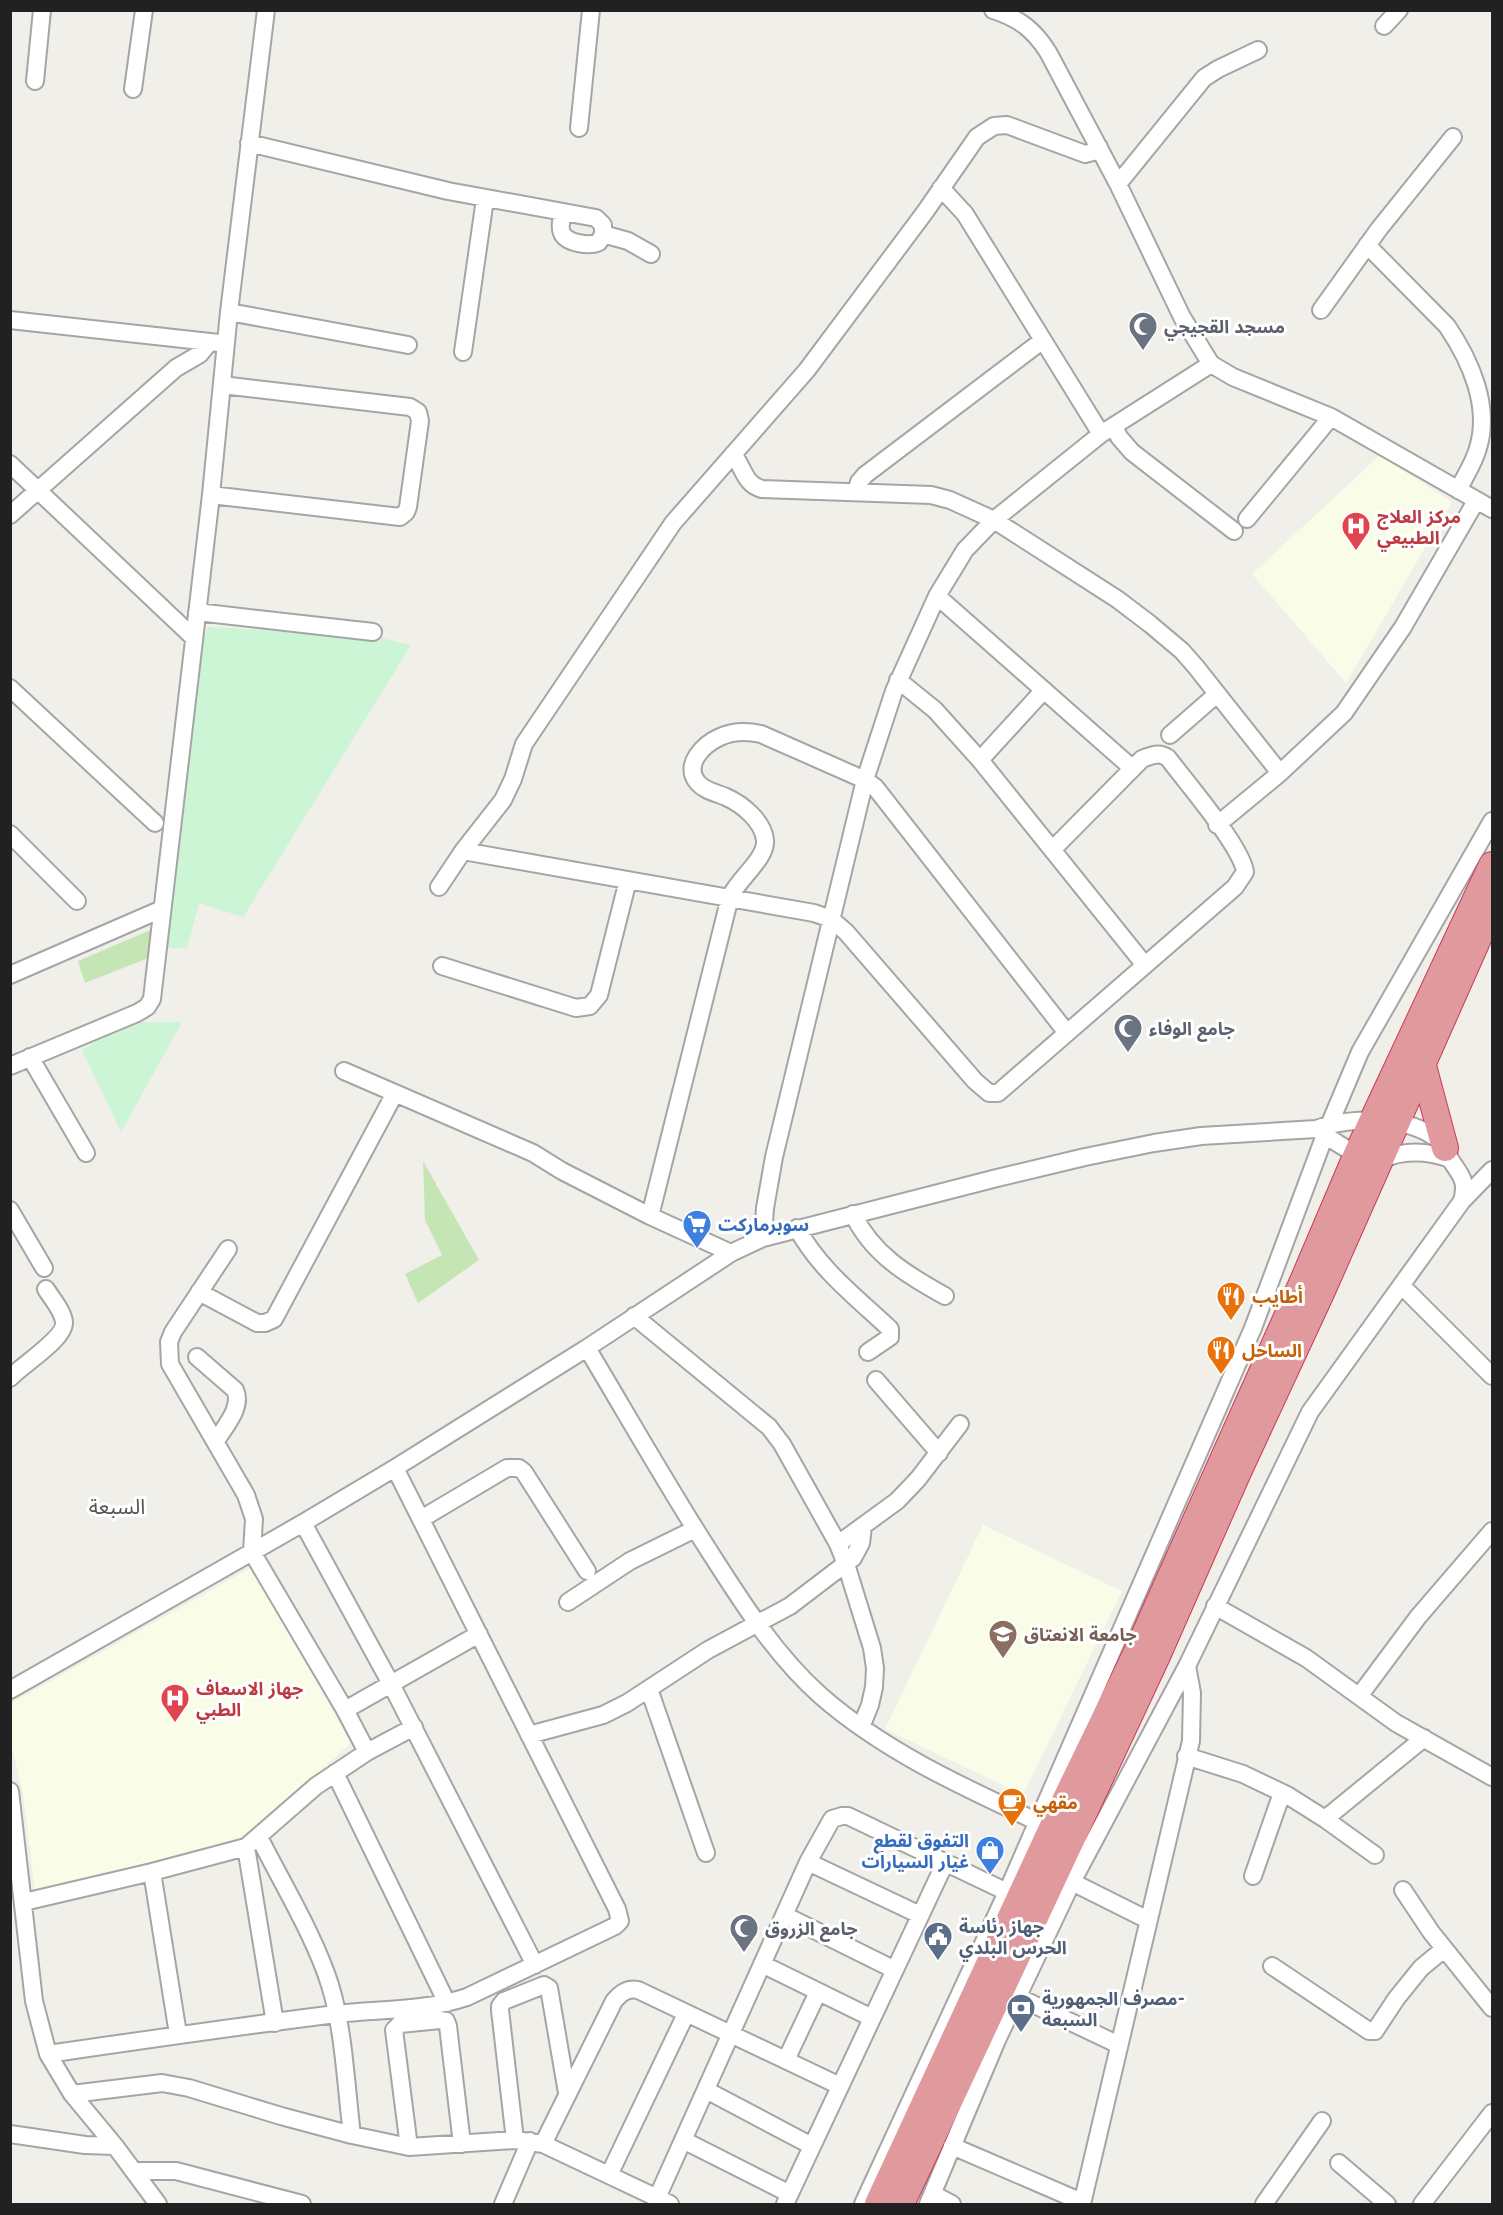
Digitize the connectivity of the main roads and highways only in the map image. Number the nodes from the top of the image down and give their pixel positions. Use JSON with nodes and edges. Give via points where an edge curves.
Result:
{"nodes":[{"id":1,"x":1492,"y":865,"type":"edge"},
{"id":2,"x":1492,"y":906,"type":"edge"},
{"id":3,"x":1422,"y":1062,"type":"junction"},
{"id":4,"x":1384,"y":1122,"type":"junction"},
{"id":5,"x":1448,"y":1153,"type":"road end"},
{"id":6,"x":1369,"y":1156,"type":"junction"},
{"id":7,"x":878,"y":2205,"type":"edge"},
{"id":8,"x":901,"y":2205,"type":"edge"}],
"edges":[{"from":1,"to":4,"type":"highway"},
{"from":2,"to":3,"type":"highway"},
{"from":3,"to":4,"type":"highway"},
{"from":3,"to":5,"type":"highway"},
{"from":4,"to":6,"type":"highway"},
{"from":6,"to":7,"type":"highway","via":[[1303,1281],[1136,1654],[980,1968]]},
{"from":6,"to":8,"type":"highway","via":[[1157,1656]]}]}
